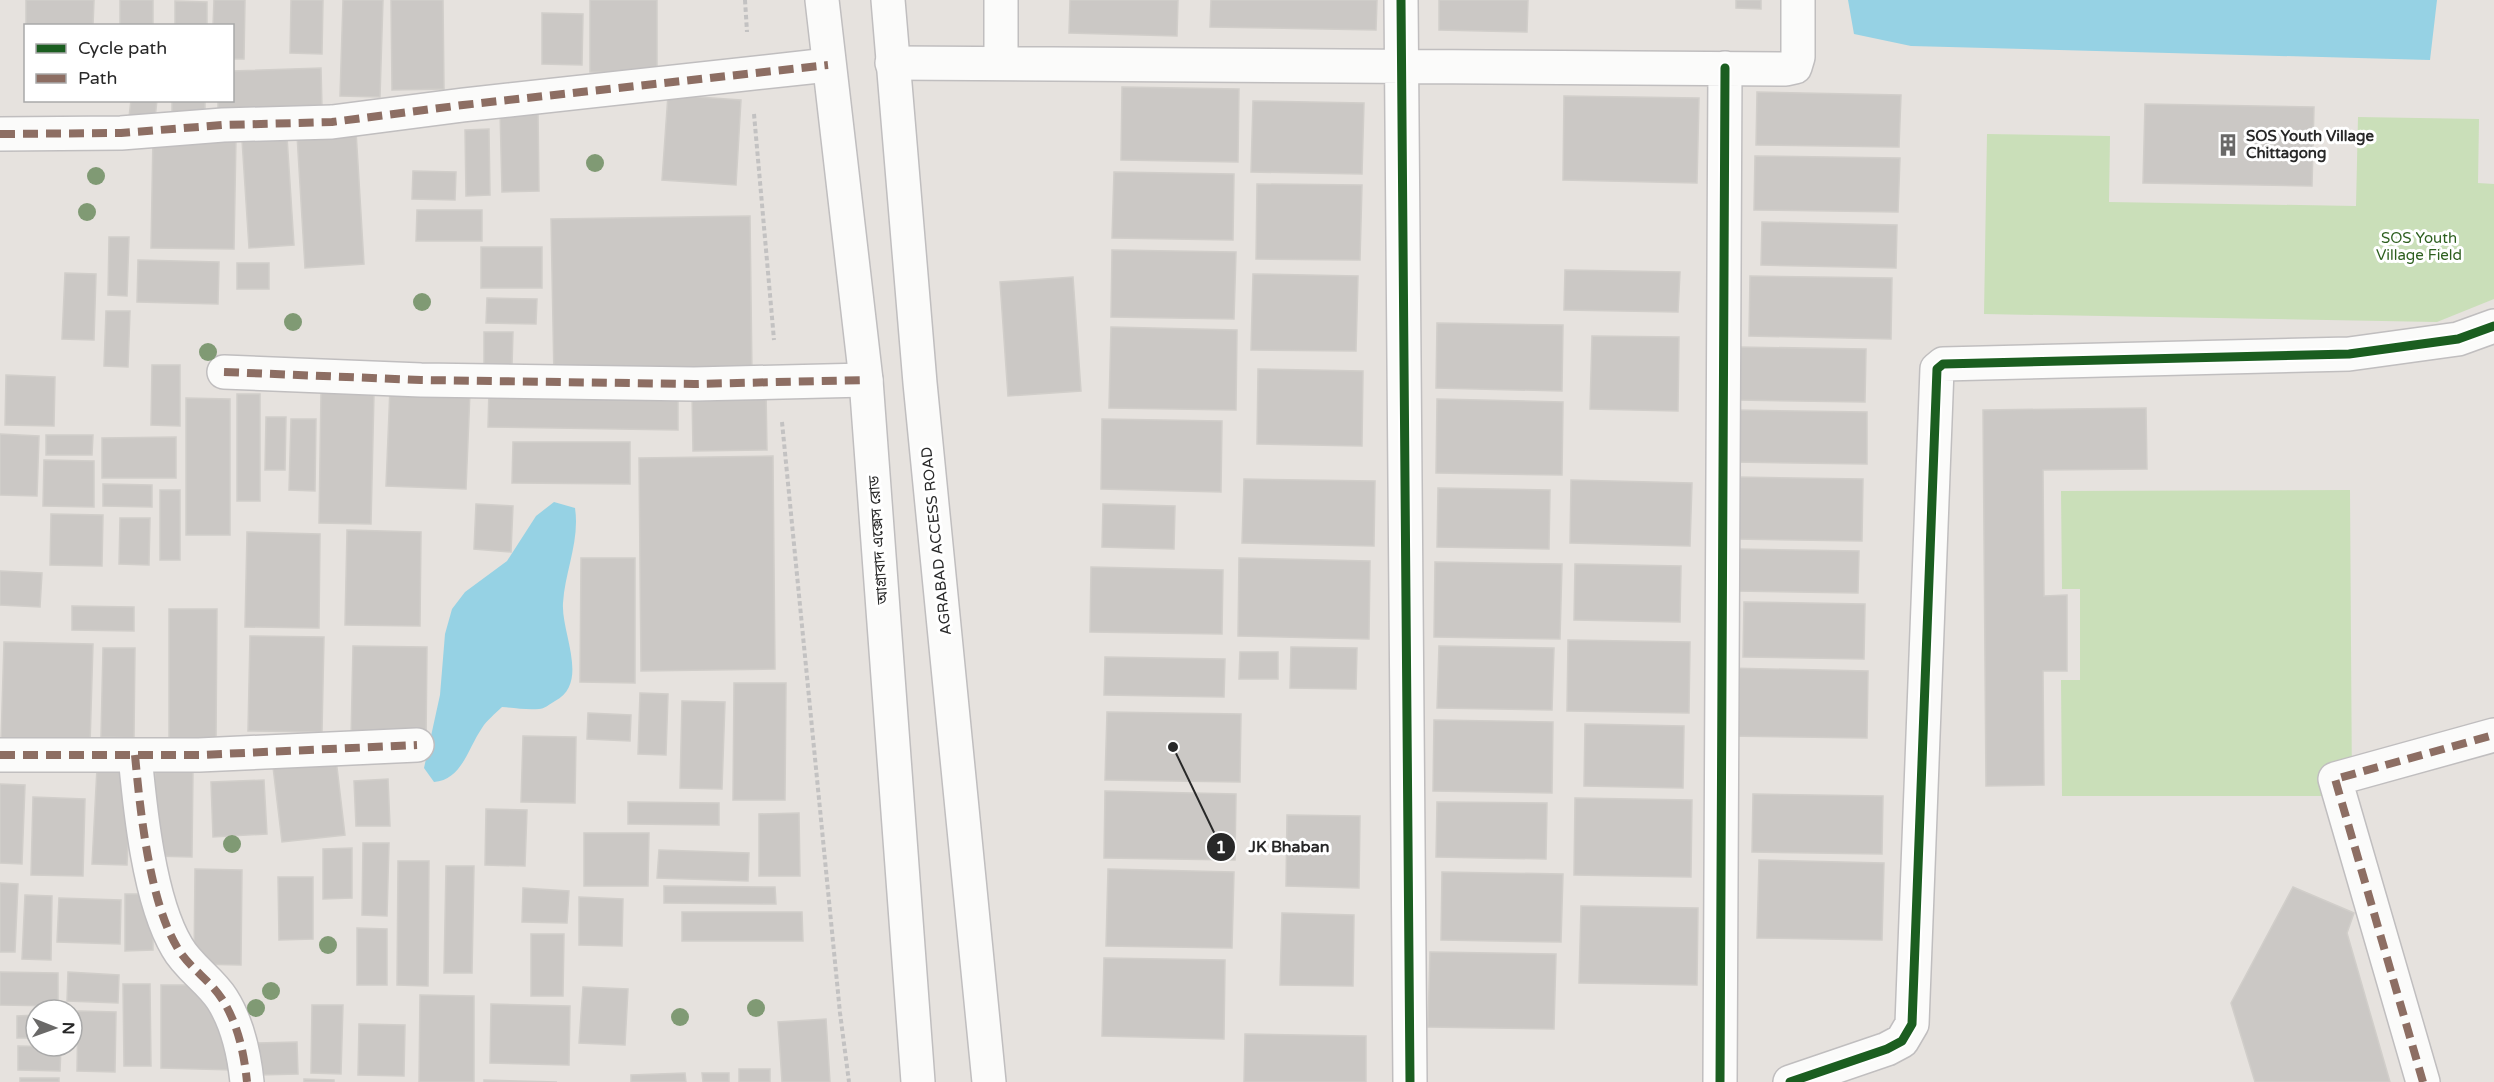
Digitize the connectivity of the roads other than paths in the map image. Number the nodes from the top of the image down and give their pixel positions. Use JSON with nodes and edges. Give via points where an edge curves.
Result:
{"nodes":[{"id":1,"x":822,"y":0,"type":"edge"},
{"id":2,"x":888,"y":0,"type":"edge"},
{"id":3,"x":1001,"y":0,"type":"edge"},
{"id":4,"x":1401,"y":0,"type":"edge"},
{"id":5,"x":1798,"y":0,"type":"edge"},
{"id":6,"x":892,"y":63,"type":"junction"},
{"id":7,"x":1001,"y":63,"type":"junction"},
{"id":8,"x":828,"y":65,"type":"junction"},
{"id":9,"x":1401,"y":67,"type":"junction"},
{"id":10,"x":1725,"y":68,"type":"junction"},
{"id":11,"x":0,"y":134,"type":"edge"},
{"id":12,"x":2494,"y":326,"type":"edge"},
{"id":13,"x":224,"y":372,"type":"dead end"},
{"id":14,"x":866,"y":380,"type":"junction"},
{"id":15,"x":2494,"y":735,"type":"edge"},
{"id":16,"x":417,"y":745,"type":"dead end"},
{"id":17,"x":0,"y":755,"type":"edge"},
{"id":18,"x":135,"y":755,"type":"junction"},
{"id":19,"x":247,"y":1082,"type":"edge"},
{"id":20,"x":918,"y":1082,"type":"edge"},
{"id":21,"x":989,"y":1082,"type":"edge"},
{"id":22,"x":1410,"y":1082,"type":"edge"},
{"id":23,"x":1720,"y":1082,"type":"edge"},
{"id":24,"x":1790,"y":1082,"type":"edge"},
{"id":25,"x":2422,"y":1082,"type":"edge"}],
"edges":[{"from":1,"to":8,"type":"street","name":"আগ্রাবাদ এক্সেস রোড"},
{"from":2,"to":6,"type":"street","name":"AGRABAD ACCESS ROAD"},
{"from":3,"to":7,"type":"street"},
{"from":4,"to":9,"type":"street"},
{"from":5,"to":10,"type":"street","via":[[1795,67]]},
{"from":6,"to":7,"type":"street"},
{"from":6,"to":21,"type":"street","name":"AGRABAD ACCESS ROAD"},
{"from":7,"to":9,"type":"street"},
{"from":8,"to":11,"type":"street","via":[[332,122],[121,133]]},
{"from":8,"to":14,"type":"street","name":"আগ্রাবাদ এক্সেস রোড"},
{"from":9,"to":10,"type":"street"},
{"from":9,"to":22,"type":"street"},
{"from":10,"to":23,"type":"street"},
{"from":12,"to":24,"type":"street","via":[[2458,339],[2349,354],[1943,364],[1937,369],[1912,1024],[1902,1041],[1887,1049]]},
{"from":13,"to":14,"type":"street","via":[[682,384]]},
{"from":14,"to":20,"type":"street","name":"আগ্রাবাদ এক্সেস রোড"},
{"from":15,"to":25,"type":"street","via":[[2335,779]]},
{"from":16,"to":18,"type":"street"},
{"from":17,"to":18,"type":"street"},
{"from":18,"to":19,"type":"street","via":[[141,814],[159,903],[177,948],[222,999],[243,1047]]}]}
